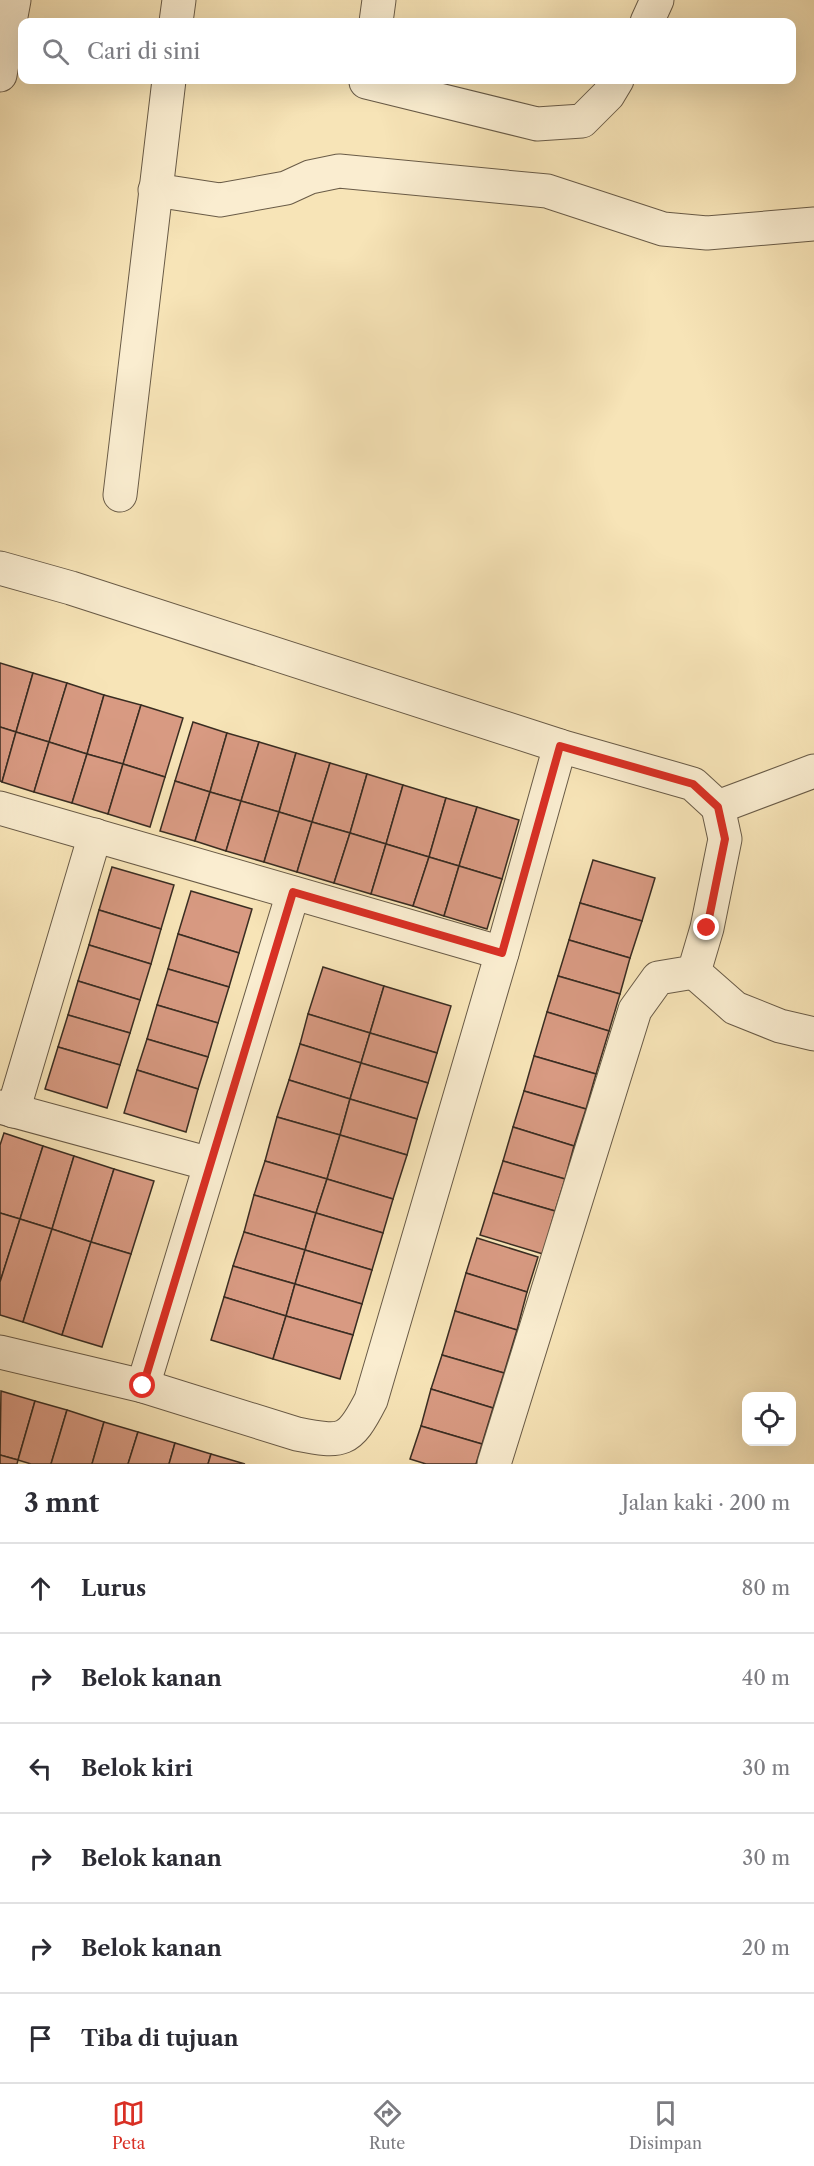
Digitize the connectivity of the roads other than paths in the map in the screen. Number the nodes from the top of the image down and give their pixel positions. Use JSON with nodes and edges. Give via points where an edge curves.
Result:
{"nodes":[{"id":1,"x":14,"y":0,"type":"edge"},
{"id":2,"x":180,"y":0,"type":"edge"},
{"id":3,"x":379,"y":0,"type":"edge"},
{"id":4,"x":657,"y":0,"type":"edge"},
{"id":5,"x":178,"y":18,"type":"edge"},
{"id":6,"x":377,"y":18,"type":"edge"},
{"id":7,"x":649,"y":18,"type":"edge"},
{"id":8,"x":0,"y":75,"type":"edge"},
{"id":9,"x":168,"y":84,"type":"edge"},
{"id":10,"x":375,"y":84,"type":"edge"},
{"id":11,"x":614,"y":84,"type":"edge"},
{"id":12,"x":154,"y":190,"type":"junction"},
{"id":13,"x":814,"y":224,"type":"edge"},
{"id":14,"x":120,"y":495,"type":"dead end"},
{"id":15,"x":0,"y":568,"type":"edge"},
{"id":16,"x":560,"y":746,"type":"junction"},
{"id":17,"x":814,"y":771,"type":"edge"},
{"id":18,"x":0,"y":807,"type":"edge"},
{"id":19,"x":718,"y":807,"type":"junction"},
{"id":20,"x":95,"y":835,"type":"junction"},
{"id":21,"x":293,"y":892,"type":"junction"},
{"id":22,"x":502,"y":953,"type":"junction"},
{"id":23,"x":694,"y":972,"type":"junction"},
{"id":24,"x":814,"y":1034,"type":"edge"},
{"id":25,"x":6,"y":1109,"type":"edge"},
{"id":26,"x":210,"y":1164,"type":"junction"},
{"id":27,"x":0,"y":1352,"type":"edge"},
{"id":28,"x":143,"y":1386,"type":"junction"},
{"id":29,"x":494,"y":1464,"type":"edge"}],
"edges":[{"from":1,"to":8,"type":"street"},
{"from":2,"to":5,"type":"street"},
{"from":3,"to":6,"type":"street"},
{"from":4,"to":7,"type":"street"},
{"from":9,"to":12,"type":"street"},
{"from":10,"to":11,"type":"street","via":[[537,124],[582,121]]},
{"from":12,"to":13,"type":"street","via":[[220,200],[286,188],[310,177],[339,171],[547,191],[663,229],[707,233]]},
{"from":12,"to":14,"type":"street"},
{"from":15,"to":16,"type":"street"},
{"from":16,"to":19,"type":"street","via":[[693,784]]},
{"from":16,"to":22,"type":"street"},
{"from":17,"to":19,"type":"street"},
{"from":18,"to":20,"type":"street"},
{"from":19,"to":23,"type":"street","via":[[725,839]]},
{"from":20,"to":21,"type":"street"},
{"from":20,"to":25,"type":"street"},
{"from":21,"to":22,"type":"street"},
{"from":21,"to":26,"type":"street"},
{"from":22,"to":28,"type":"street","via":[[371,1400],[358,1426],[343,1438],[323,1439]]},
{"from":23,"to":24,"type":"street","via":[[735,1008],[780,1026]]},
{"from":23,"to":29,"type":"street","via":[[658,978],[635,1010]]},
{"from":25,"to":26,"type":"street"},
{"from":26,"to":28,"type":"street"},
{"from":27,"to":28,"type":"street"}]}
